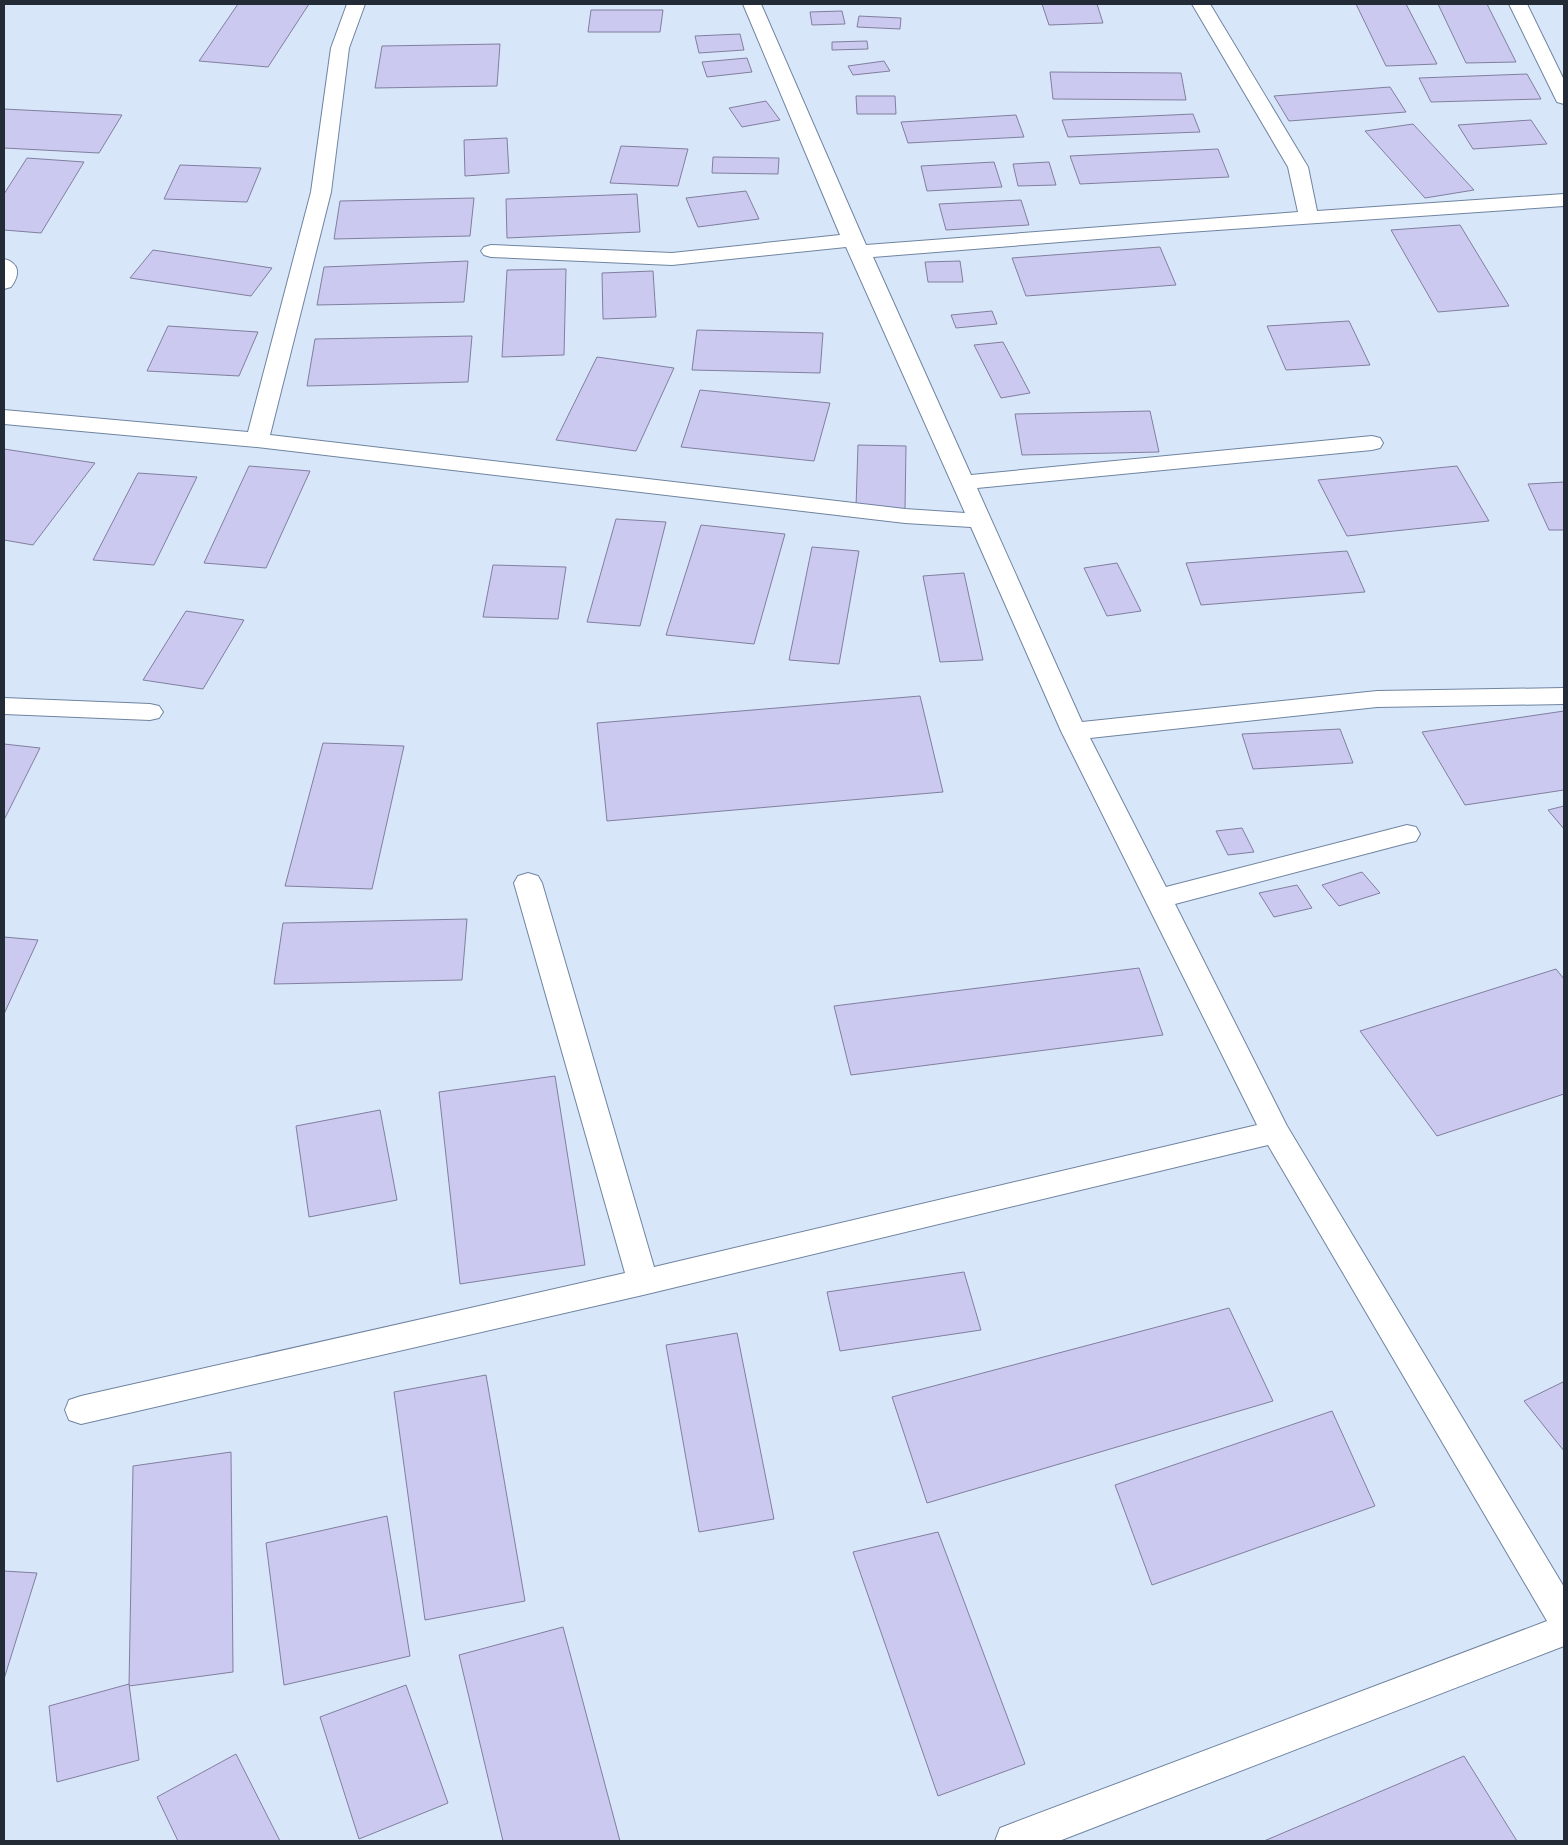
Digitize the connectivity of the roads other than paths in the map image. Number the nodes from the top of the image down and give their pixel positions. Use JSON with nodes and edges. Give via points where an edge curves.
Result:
{"nodes":[{"id":1,"x":356,"y":4,"type":"edge"},
{"id":2,"x":752,"y":4,"type":"edge"},
{"id":3,"x":1201,"y":4,"type":"edge"},
{"id":4,"x":1518,"y":4,"type":"edge"},
{"id":5,"x":1564,"y":98,"type":"edge"},
{"id":6,"x":1564,"y":200,"type":"edge"},
{"id":7,"x":1309,"y":218,"type":"junction"},
{"id":8,"x":856,"y":246,"type":"junction"},
{"id":9,"x":491,"y":251,"type":"dead end"},
{"id":10,"x":4,"y":265,"type":"edge"},
{"id":11,"x":4,"y":283,"type":"edge"},
{"id":12,"x":4,"y":417,"type":"edge"},
{"id":13,"x":257,"y":440,"type":"junction"},
{"id":14,"x":1372,"y":443,"type":"dead end"},
{"id":15,"x":963,"y":483,"type":"junction"},
{"id":16,"x":981,"y":522,"type":"junction"},
{"id":17,"x":1564,"y":696,"type":"edge"},
{"id":18,"x":4,"y":706,"type":"edge"},
{"id":19,"x":150,"y":712,"type":"dead end"},
{"id":20,"x":1074,"y":730,"type":"junction"},
{"id":21,"x":1407,"y":834,"type":"dead end"},
{"id":22,"x":528,"y":883,"type":"dead end"},
{"id":23,"x":1158,"y":899,"type":"junction"},
{"id":24,"x":1275,"y":1132,"type":"junction"},
{"id":25,"x":643,"y":1282,"type":"junction"},
{"id":26,"x":81,"y":1410,"type":"dead end"},
{"id":27,"x":1564,"y":1618,"type":"edge"},
{"id":28,"x":1564,"y":1630,"type":"edge"},
{"id":29,"x":1012,"y":1841,"type":"edge"}],
"edges":[{"from":1,"to":13,"type":"street","via":[[340,48],[321,192]]},
{"from":2,"to":8,"type":"street"},
{"from":3,"to":7,"type":"street","via":[[1298,167]]},
{"from":4,"to":5,"type":"street"},
{"from":6,"to":7,"type":"street"},
{"from":7,"to":8,"type":"street"},
{"from":8,"to":9,"type":"street","via":[[672,259]]},
{"from":8,"to":15,"type":"street"},
{"from":10,"to":11,"type":"street","via":[[7,278]]},
{"from":12,"to":13,"type":"street"},
{"from":13,"to":16,"type":"street","via":[[905,516]]},
{"from":14,"to":15,"type":"street"},
{"from":15,"to":16,"type":"street"},
{"from":16,"to":20,"type":"street"},
{"from":17,"to":20,"type":"street","via":[[1377,699]]},
{"from":18,"to":19,"type":"street"},
{"from":20,"to":23,"type":"street"},
{"from":21,"to":23,"type":"street"},
{"from":22,"to":25,"type":"street"},
{"from":23,"to":24,"type":"street"},
{"from":24,"to":25,"type":"street"},
{"from":24,"to":27,"type":"street"},
{"from":25,"to":26,"type":"street"},
{"from":28,"to":29,"type":"street"}]}
